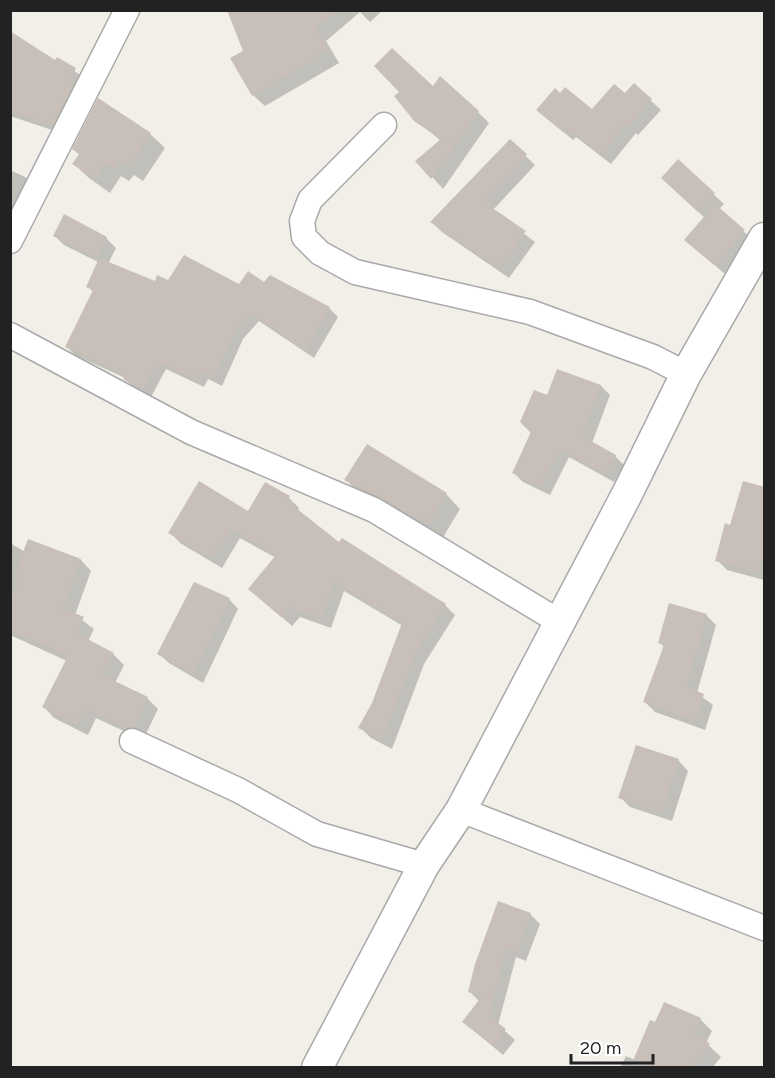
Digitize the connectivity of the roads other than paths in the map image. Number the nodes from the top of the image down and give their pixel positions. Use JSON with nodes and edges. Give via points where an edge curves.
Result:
{"nodes":[{"id":1,"x":127,"y":10,"type":"edge"},
{"id":2,"x":384,"y":126,"type":"dead end"},
{"id":3,"x":765,"y":238,"type":"edge"},
{"id":4,"x":10,"y":241,"type":"edge"},
{"id":5,"x":10,"y":335,"type":"edge"},
{"id":6,"x":686,"y":374,"type":"junction"},
{"id":7,"x":558,"y":621,"type":"junction"},
{"id":8,"x":132,"y":741,"type":"dead end"},
{"id":9,"x":461,"y":810,"type":"junction"},
{"id":10,"x":424,"y":865,"type":"junction"},
{"id":11,"x":765,"y":928,"type":"edge"},
{"id":12,"x":317,"y":1068,"type":"edge"}],
"edges":[{"from":1,"to":4,"type":"street"},
{"from":2,"to":6,"type":"street","via":[[310,200],[302,220],[304,237],[320,253],[355,272],[530,312],[653,357]]},
{"from":3,"to":6,"type":"street"},
{"from":5,"to":7,"type":"street","via":[[191,432],[374,510]]},
{"from":6,"to":7,"type":"street"},
{"from":7,"to":9,"type":"street"},
{"from":8,"to":10,"type":"street","via":[[238,790],[317,834]]},
{"from":9,"to":10,"type":"street"},
{"from":9,"to":11,"type":"street"},
{"from":10,"to":12,"type":"street"}]}
